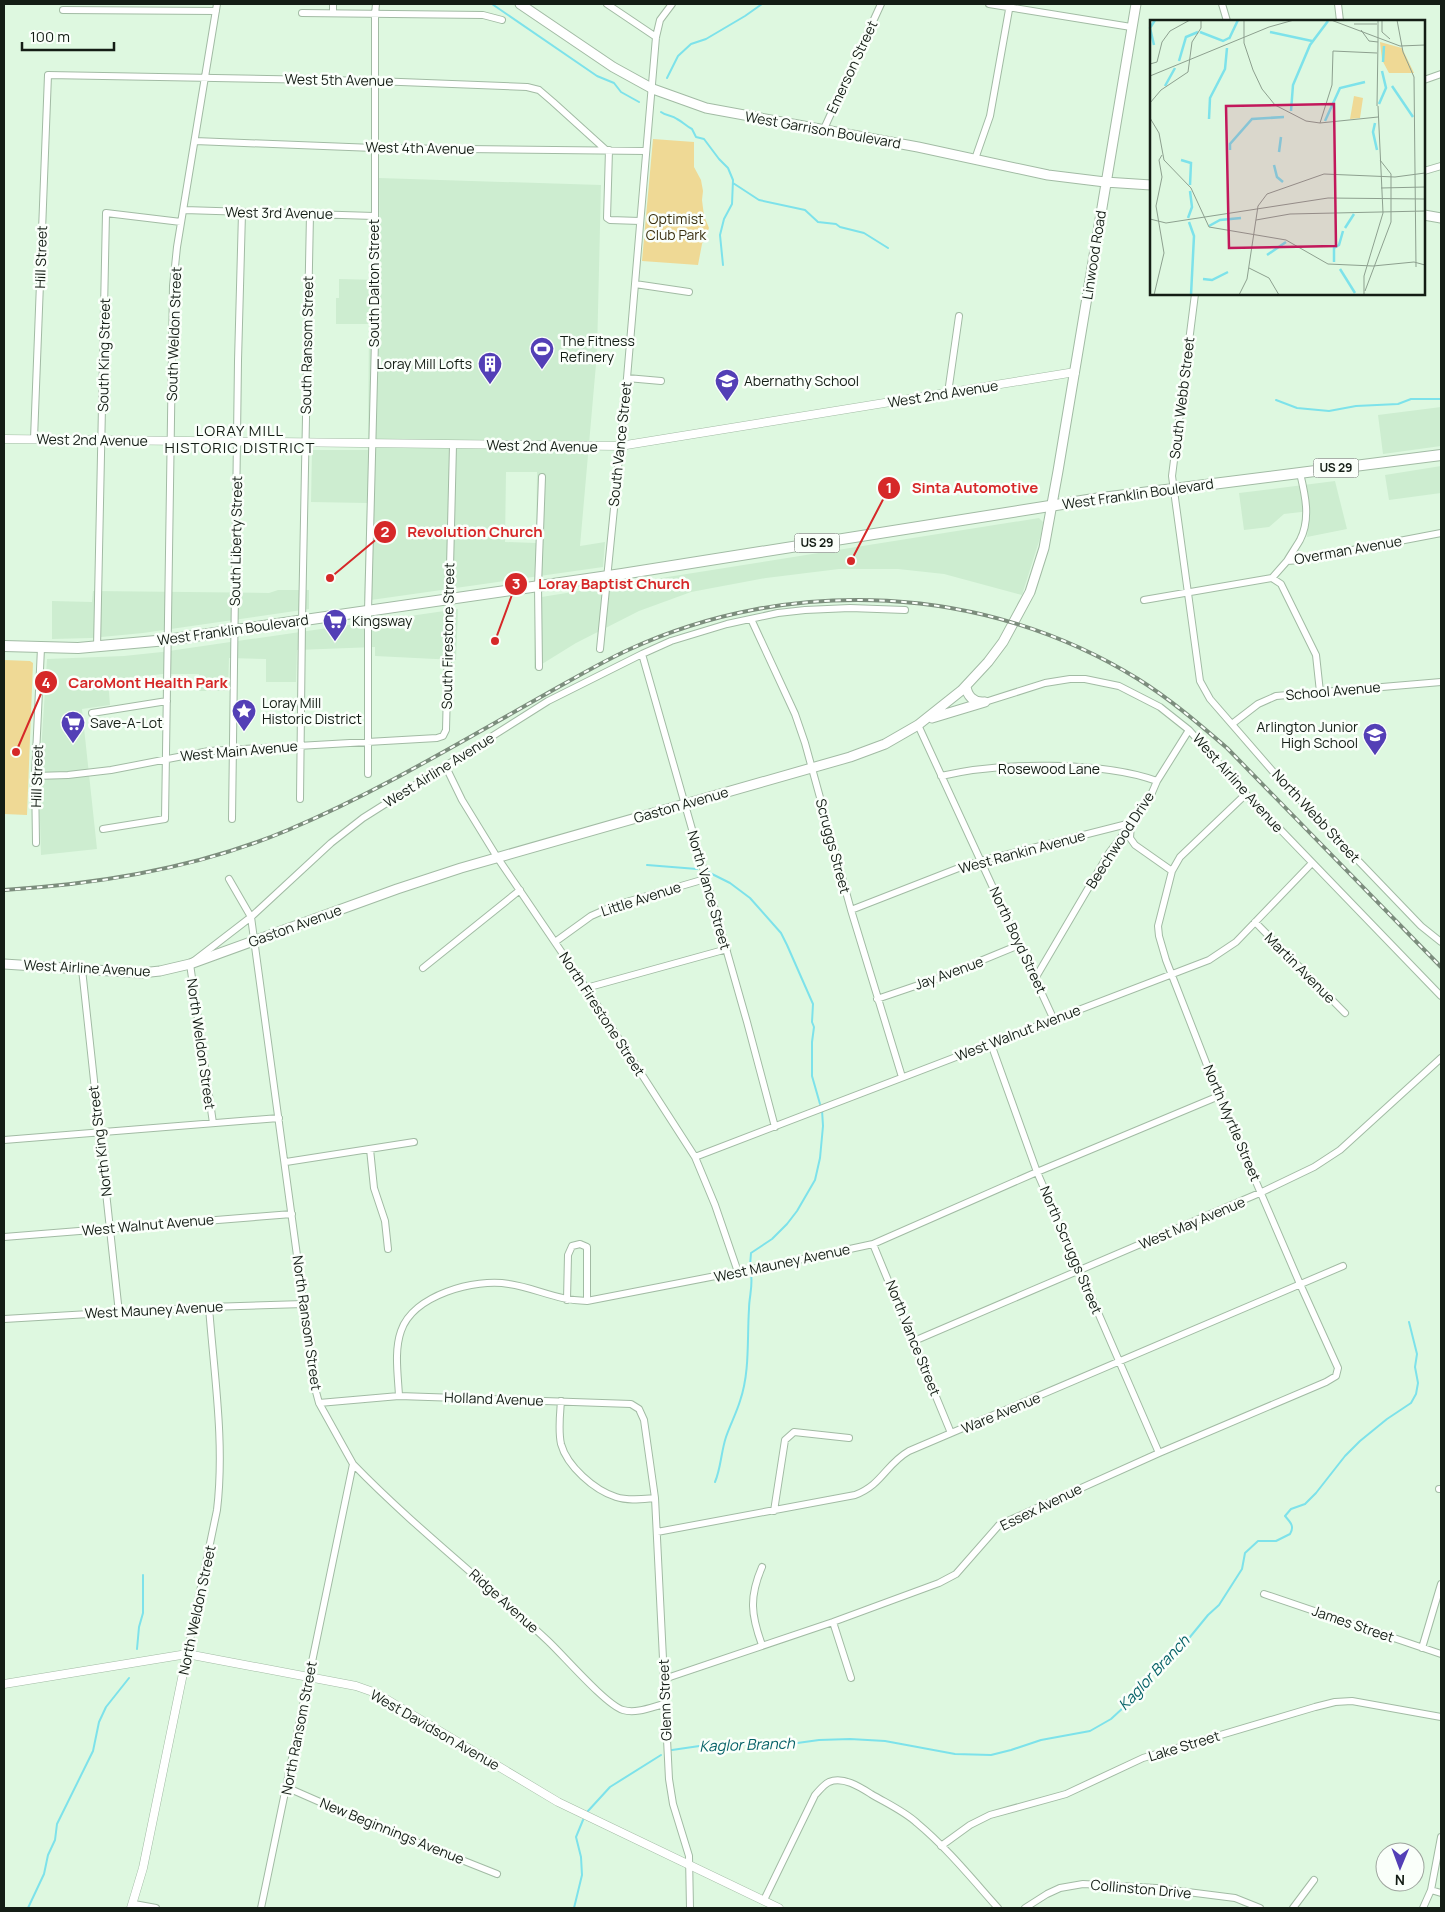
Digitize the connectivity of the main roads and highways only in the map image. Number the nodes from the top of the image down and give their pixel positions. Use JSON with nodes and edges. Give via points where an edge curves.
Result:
{"nodes":[{"id":1,"x":520,"y":4,"type":"edge"},
{"id":2,"x":1136,"y":4,"type":"edge"},
{"id":3,"x":1105,"y":182,"type":"junction"},
{"id":4,"x":1150,"y":185,"type":"edge"},
{"id":5,"x":1425,"y":215,"type":"edge"},
{"id":6,"x":1441,"y":218,"type":"edge"},
{"id":7,"x":1441,"y":455,"type":"edge"},
{"id":8,"x":1052,"y":506,"type":"junction"},
{"id":9,"x":4,"y":646,"type":"edge"},
{"id":10,"x":966,"y":686,"type":"junction"},
{"id":11,"x":954,"y":698,"type":"junction"},
{"id":12,"x":973,"y":706,"type":"junction"},
{"id":13,"x":921,"y":723,"type":"junction"},
{"id":14,"x":4,"y":964,"type":"edge"},
{"id":15,"x":190,"y":964,"type":"joint"}],
"edges":[{"from":1,"to":3,"type":"main road","name":"West Garrison Boulevard","via":[[652,89],[706,108],[1048,175]]},
{"from":2,"to":3,"type":"main road","name":"Linwood Road"},
{"from":3,"to":4,"type":"main road","name":"West Garrison Boulevard"},
{"from":3,"to":8,"type":"main road","name":"Linwood Road"},
{"from":5,"to":6,"type":"main road"},
{"from":7,"to":8,"type":"main road","name":"West Franklin Boulevard","number":"US 29"},
{"from":8,"to":9,"type":"main road","name":"West Franklin Boulevard","number":"US 29","via":[[608,576],[167,640],[97,648]]},
{"from":8,"to":10,"type":"main road","name":"Gaston Avenue","via":[[1042,558],[1030,592],[1003,642]]},
{"from":10,"to":11,"type":"main road","name":"Gaston Avenue"},
{"from":10,"to":12,"type":"main road","via":[[972,698],[984,702]]},
{"from":11,"to":12,"type":"main road","via":[[965,706]]},
{"from":11,"to":13,"type":"main road","name":"Gaston Avenue"},
{"from":12,"to":13,"type":"main road"},
{"from":13,"to":15,"type":"main road","name":"Gaston Avenue","via":[[885,744],[812,769],[497,857]]},
{"from":14,"to":15,"type":"main road","name":"West Airline Avenue","via":[[141,973]]}]}
